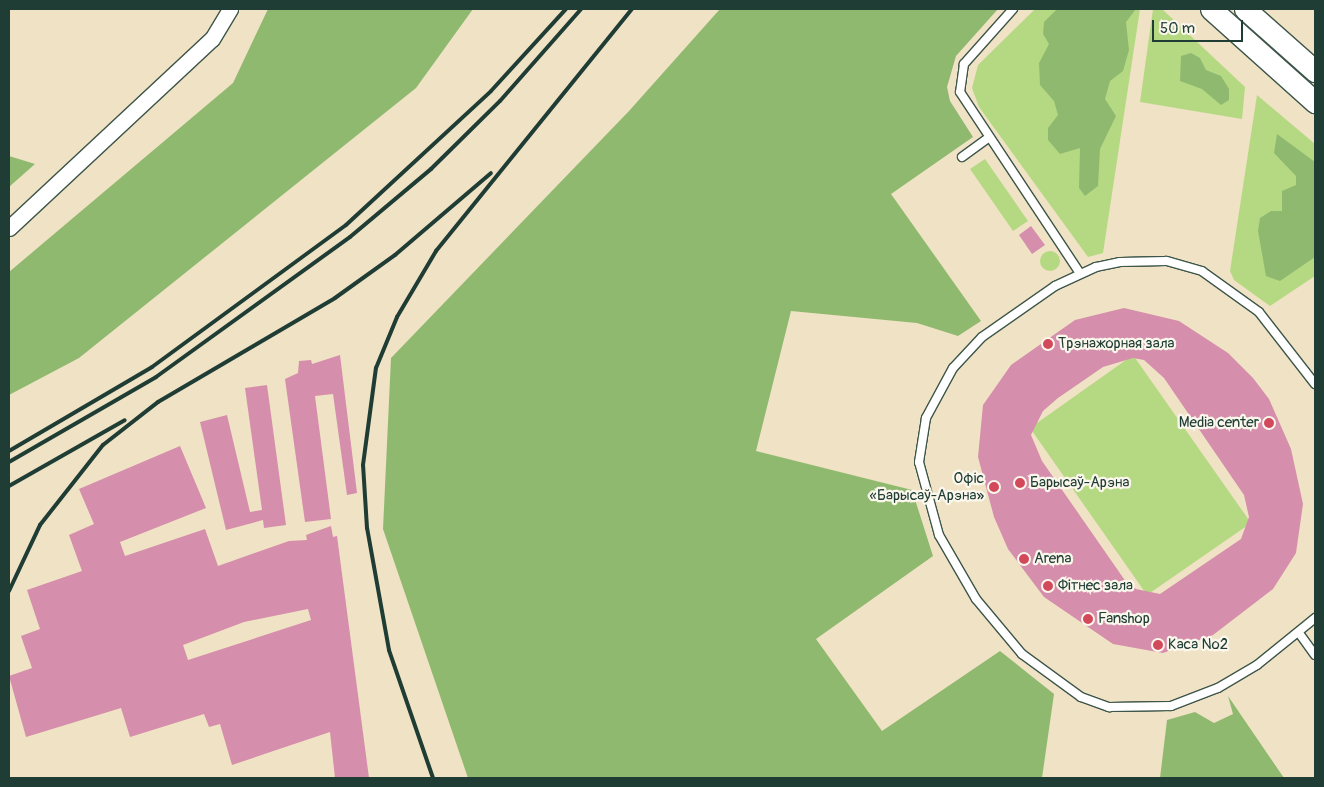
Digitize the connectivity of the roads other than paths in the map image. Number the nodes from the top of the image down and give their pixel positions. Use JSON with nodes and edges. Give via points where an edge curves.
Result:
{"nodes":[{"id":1,"x":230,"y":9,"type":"edge"},
{"id":2,"x":1013,"y":9,"type":"edge"},
{"id":3,"x":1211,"y":9,"type":"edge"},
{"id":4,"x":1245,"y":9,"type":"edge"},
{"id":5,"x":1315,"y":71,"type":"edge"},
{"id":6,"x":1315,"y":102,"type":"edge"},
{"id":7,"x":987,"y":139,"type":"junction"},
{"id":8,"x":962,"y":157,"type":"dead end"},
{"id":9,"x":9,"y":228,"type":"edge"},
{"id":10,"x":1080,"y":273,"type":"junction"},
{"id":11,"x":1315,"y":384,"type":"edge"},
{"id":12,"x":1315,"y":618,"type":"edge"},
{"id":13,"x":1299,"y":633,"type":"junction"},
{"id":14,"x":1315,"y":655,"type":"edge"}],
"edges":[{"from":1,"to":9,"type":"street","via":[[212,39]]},
{"from":2,"to":7,"type":"lane","via":[[964,64],[959,80],[966,108]]},
{"from":3,"to":6,"type":"street"},
{"from":4,"to":5,"type":"street"},
{"from":7,"to":8,"type":"lane"},
{"from":7,"to":10,"type":"lane"},
{"from":10,"to":11,"type":"lane","via":[[1120,262],[1166,261],[1202,271],[1259,312]]},
{"from":10,"to":13,"type":"lane","via":[[1029,302],[982,337],[953,368],[926,418],[919,462],[939,535],[957,568],[1022,654],[1081,697],[1109,707],[1149,709],[1191,699],[1257,665]]},
{"from":12,"to":13,"type":"lane"},
{"from":13,"to":14,"type":"lane"}]}
